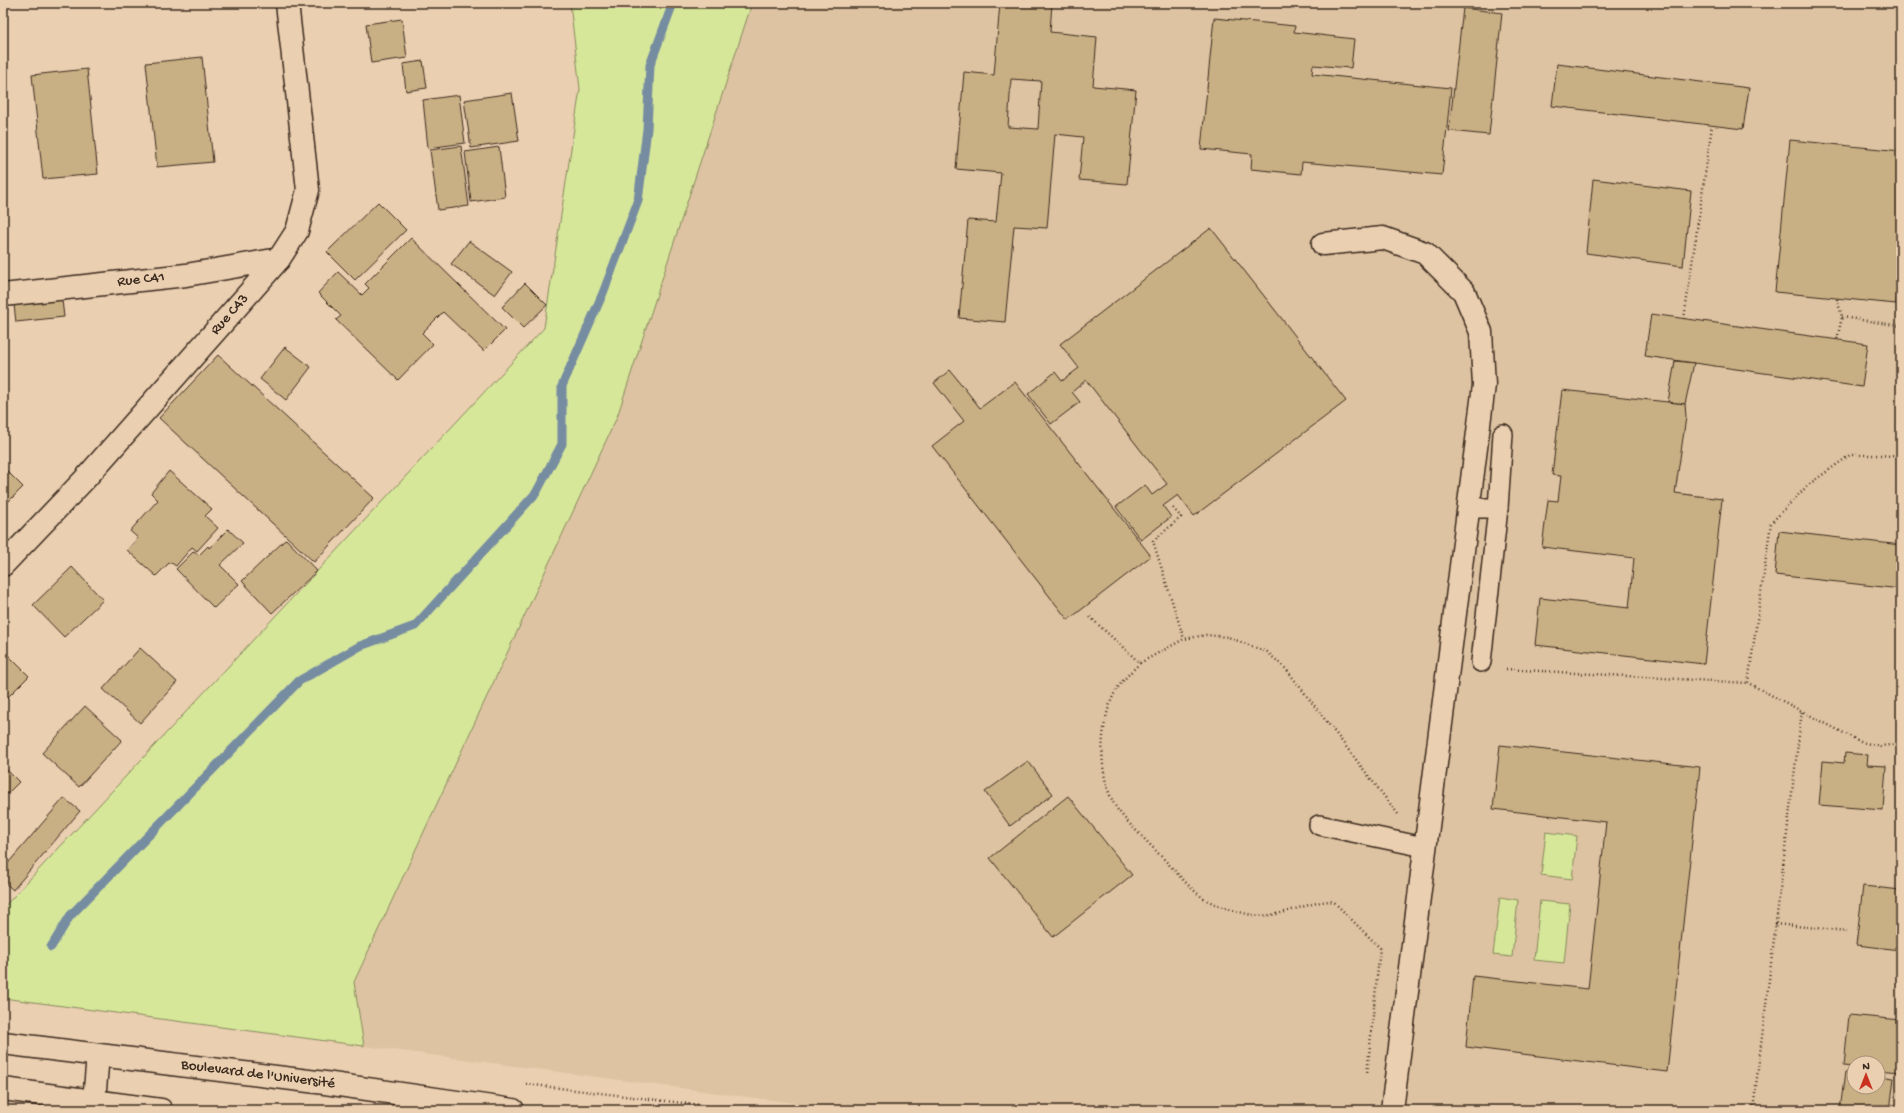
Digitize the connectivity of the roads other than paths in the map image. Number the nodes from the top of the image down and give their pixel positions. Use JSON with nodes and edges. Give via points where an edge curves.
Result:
{"nodes":[{"id":1,"x":287,"y":3,"type":"edge"},
{"id":2,"x":1323,"y":244,"type":"dead end"},
{"id":3,"x":278,"y":259,"type":"junction"},
{"id":4,"x":3,"y":295,"type":"edge"},
{"id":5,"x":1503,"y":434,"type":"dead end"},
{"id":6,"x":1468,"y":508,"type":"junction"},
{"id":7,"x":1498,"y":508,"type":"junction"},
{"id":8,"x":3,"y":564,"type":"edge"},
{"id":9,"x":1481,"y":662,"type":"dead end"},
{"id":10,"x":1319,"y":825,"type":"dead end"},
{"id":11,"x":1425,"y":842,"type":"junction"},
{"id":12,"x":3,"y":1043,"type":"edge"},
{"id":13,"x":98,"y":1055,"type":"junction"},
{"id":14,"x":3,"y":1089,"type":"edge"},
{"id":15,"x":94,"y":1101,"type":"junction"},
{"id":16,"x":161,"y":1110,"type":"edge"},
{"id":17,"x":513,"y":1110,"type":"edge"},
{"id":18,"x":1392,"y":1110,"type":"edge"}],
"edges":[{"from":1,"to":3,"type":"street","name":"Rue C43","via":[[308,190],[297,231]]},
{"from":2,"to":6,"type":"street","via":[[1383,238],[1425,253],[1464,292],[1481,332],[1484,385]]},
{"from":3,"to":4,"type":"street","name":"Rue C41","via":[[186,275]]},
{"from":3,"to":8,"type":"street","name":"Rue C43","via":[[84,480]]},
{"from":5,"to":7,"type":"lane"},
{"from":6,"to":7,"type":"lane"},
{"from":6,"to":11,"type":"street"},
{"from":7,"to":9,"type":"lane"},
{"from":10,"to":11,"type":"lane"},
{"from":11,"to":18,"type":"street"},
{"from":12,"to":13,"type":"street","name":"Boulevard de l'Université"},
{"from":13,"to":15,"type":"street"},
{"from":13,"to":17,"type":"street","name":"Boulevard de l'Université","via":[[325,1083]]},
{"from":14,"to":15,"type":"street"},
{"from":15,"to":16,"type":"street"}]}
